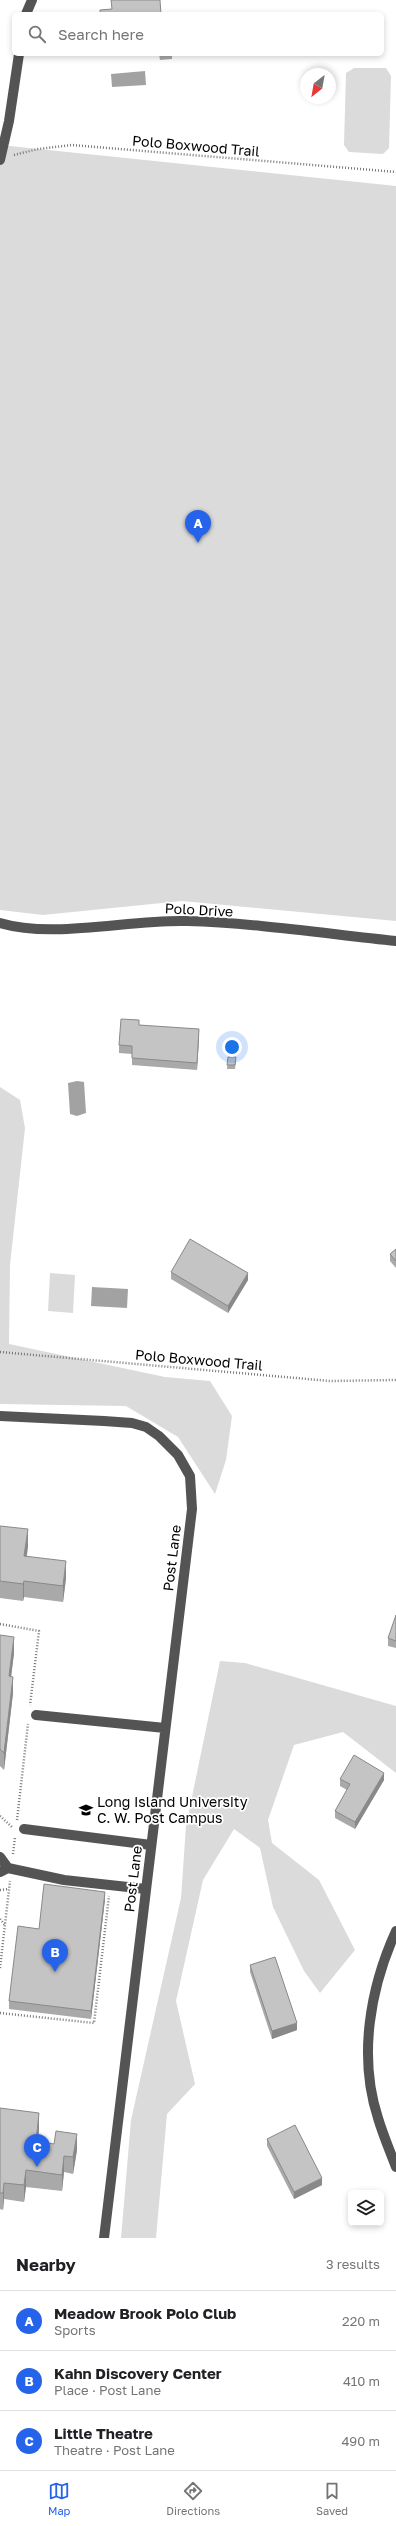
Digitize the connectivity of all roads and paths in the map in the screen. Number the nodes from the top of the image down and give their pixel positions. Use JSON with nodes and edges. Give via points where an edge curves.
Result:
{"nodes":[{"id":1,"x":32,"y":0,"type":"edge"},
{"id":2,"x":27,"y":12,"type":"edge"},
{"id":3,"x":19,"y":56,"type":"edge"},
{"id":4,"x":0,"y":160,"type":"edge"},
{"id":5,"x":396,"y":172,"type":"edge"},
{"id":6,"x":0,"y":923,"type":"edge"},
{"id":7,"x":396,"y":941,"type":"edge"},
{"id":8,"x":0,"y":1352,"type":"edge"},
{"id":9,"x":396,"y":1380,"type":"edge"},
{"id":10,"x":0,"y":1416,"type":"edge"},
{"id":11,"x":0,"y":1624,"type":"edge"},
{"id":12,"x":33,"y":1711,"type":"joint"},
{"id":13,"x":28,"y":1723,"type":"dead end"},
{"id":14,"x":165,"y":1728,"type":"junction"},
{"id":15,"x":0,"y":1816,"type":"edge"},
{"id":16,"x":20,"y":1829,"type":"junction"},
{"id":17,"x":151,"y":1845,"type":"junction"},
{"id":18,"x":0,"y":1857,"type":"edge"},
{"id":19,"x":6,"y":1870,"type":"edge"},
{"id":20,"x":9,"y":1889,"type":"junction"},
{"id":21,"x":146,"y":1889,"type":"junction"},
{"id":22,"x":0,"y":1890,"type":"edge"},
{"id":23,"x":109,"y":1896,"type":"dead end"},
{"id":24,"x":0,"y":1920,"type":"edge"},
{"id":25,"x":5,"y":1925,"type":"junction"},
{"id":26,"x":396,"y":1931,"type":"edge"},
{"id":27,"x":0,"y":1968,"type":"edge"},
{"id":28,"x":0,"y":2013,"type":"edge"},
{"id":29,"x":396,"y":2167,"type":"edge"},
{"id":30,"x":104,"y":2238,"type":"edge"}],
"edges":[{"from":1,"to":2,"type":"street"},
{"from":3,"to":4,"type":"street","via":[[10,120]]},
{"from":4,"to":5,"type":"path","name":"Polo Boxwood Trail","via":[[38,148],[72,145]]},
{"from":6,"to":7,"type":"street","name":"Polo Drive","via":[[23,928],[74,928],[187,921]]},
{"from":8,"to":9,"type":"path","name":"Polo Boxwood Trail","via":[[330,1382]]},
{"from":10,"to":14,"type":"street","name":"Post Lane","via":[[132,1423],[146,1427],[178,1455],[190,1476],[192,1509]]},
{"from":11,"to":12,"type":"path","via":[[39,1631]]},
{"from":12,"to":14,"type":"street"},
{"from":13,"to":16,"type":"path"},
{"from":14,"to":17,"type":"street","name":"Post Lane"},
{"from":15,"to":16,"type":"path"},
{"from":16,"to":17,"type":"street"},
{"from":16,"to":19,"type":"path"},
{"from":17,"to":21,"type":"street","name":"Post Lane"},
{"from":18,"to":19,"type":"street"},
{"from":19,"to":20,"type":"path"},
{"from":19,"to":21,"type":"street","via":[[64,1880]]},
{"from":20,"to":22,"type":"path"},
{"from":20,"to":25,"type":"path"},
{"from":21,"to":30,"type":"street","name":"Post Lane"},
{"from":23,"to":28,"type":"path","via":[[94,2023]]},
{"from":24,"to":25,"type":"path"},
{"from":25,"to":27,"type":"path"},
{"from":26,"to":29,"type":"street","via":[[373,1994],[368,2050],[377,2117]]}]}
